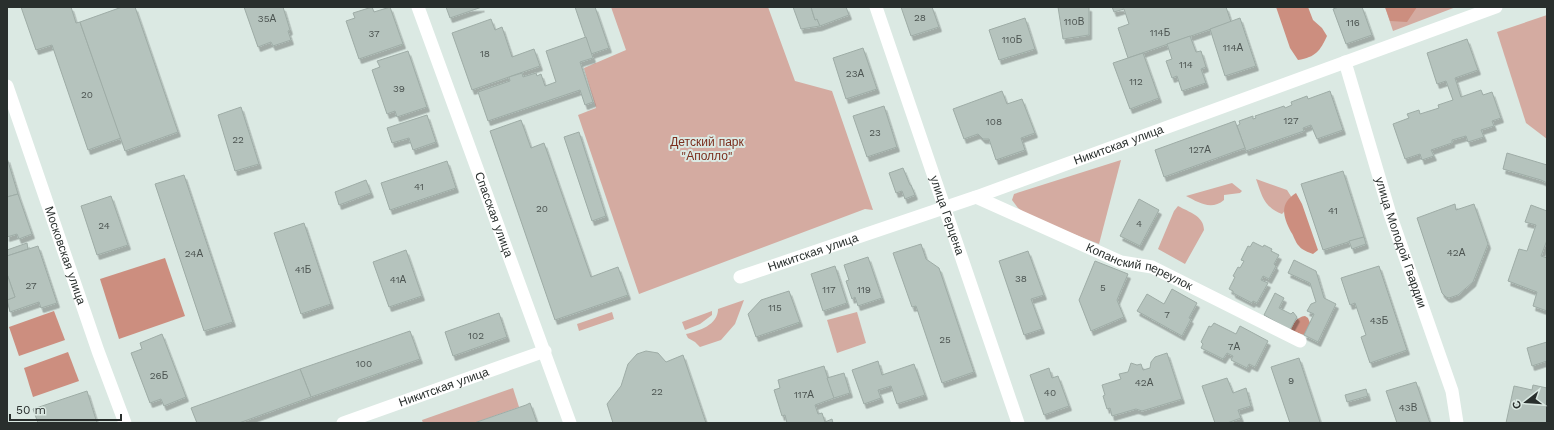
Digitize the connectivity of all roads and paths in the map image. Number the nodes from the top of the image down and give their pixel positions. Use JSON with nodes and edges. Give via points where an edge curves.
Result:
{"nodes":[{"id":1,"x":418,"y":7,"type":"edge"},
{"id":2,"x":876,"y":7,"type":"edge"},
{"id":3,"x":1496,"y":7,"type":"edge"},
{"id":4,"x":1345,"y":62,"type":"junction"},
{"id":5,"x":7,"y":86,"type":"edge"},
{"id":6,"x":976,"y":197,"type":"junction"},
{"id":7,"x":944,"y":207,"type":"junction"},
{"id":8,"x":740,"y":277,"type":"dead end"},
{"id":9,"x":1300,"y":341,"type":"dead end"},
{"id":10,"x":545,"y":351,"type":"junction"},
{"id":11,"x":125,"y":423,"type":"edge"},
{"id":12,"x":343,"y":423,"type":"edge"},
{"id":13,"x":570,"y":423,"type":"edge"},
{"id":14,"x":1018,"y":423,"type":"edge"},
{"id":15,"x":1457,"y":423,"type":"edge"}],
"edges":[{"from":1,"to":10,"type":"street","name":"Спасская улица"},
{"from":2,"to":7,"type":"street","name":"улица Герцена"},
{"from":3,"to":4,"type":"street","name":"Никитская улица"},
{"from":4,"to":6,"type":"street","name":"Никитская улица"},
{"from":4,"to":15,"type":"street","name":"улица Молодой Гвардии","via":[[1390,214],[1452,391]]},
{"from":5,"to":11,"type":"street","name":"Московская улица"},
{"from":6,"to":7,"type":"street","name":"Никитская улица"},
{"from":6,"to":9,"type":"street","name":"Копанский переулок","via":[[1121,262],[1152,267]]},
{"from":7,"to":8,"type":"street","name":"Никитская улица"},
{"from":7,"to":14,"type":"street","name":"улица Герцена"},
{"from":10,"to":12,"type":"street","name":"Никитская улица"},
{"from":10,"to":13,"type":"street","name":"Спасская улица"}]}
